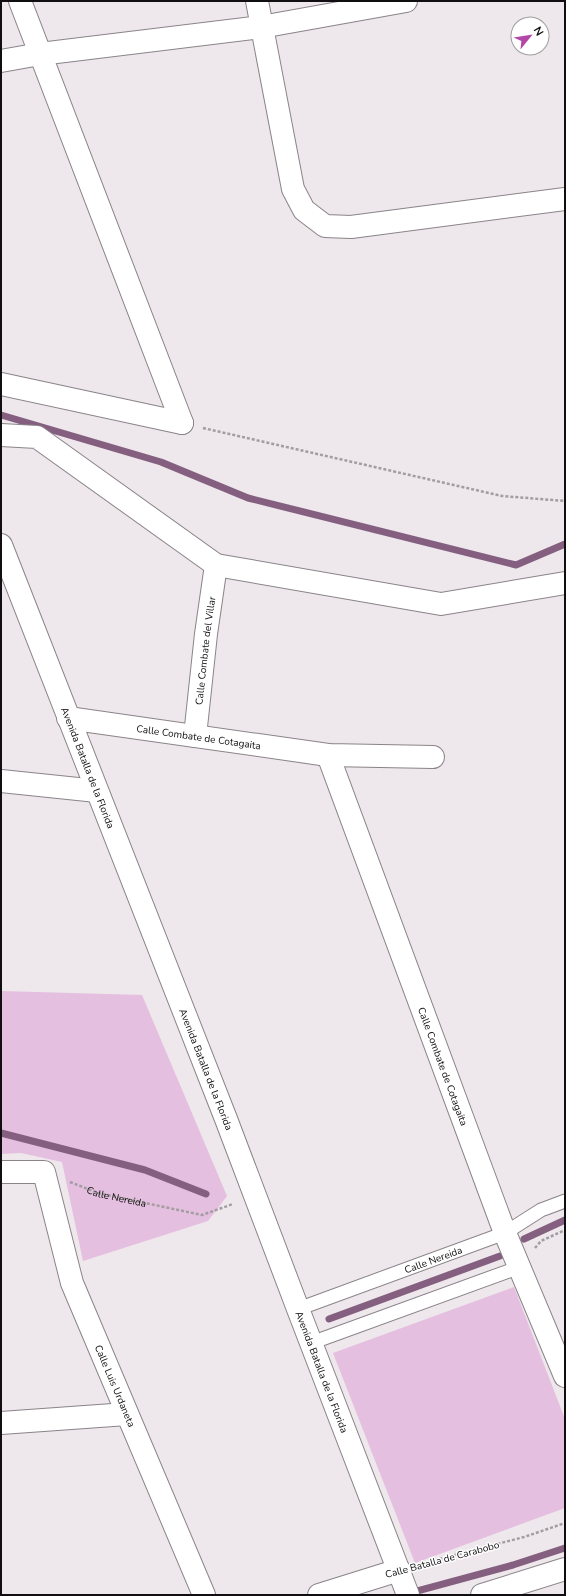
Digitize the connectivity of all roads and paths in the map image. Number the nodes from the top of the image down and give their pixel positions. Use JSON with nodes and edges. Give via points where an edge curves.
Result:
{"nodes":[{"id":1,"x":20,"y":1,"type":"edge"},
{"id":2,"x":257,"y":1,"type":"edge"},
{"id":3,"x":406,"y":1,"type":"edge"},
{"id":4,"x":262,"y":27,"type":"junction"},
{"id":5,"x":40,"y":54,"type":"junction"},
{"id":6,"x":1,"y":61,"type":"edge"},
{"id":7,"x":565,"y":199,"type":"edge"},
{"id":8,"x":1,"y":384,"type":"edge"},
{"id":9,"x":182,"y":423,"type":"junction"},
{"id":10,"x":1,"y":435,"type":"edge"},
{"id":11,"x":565,"y":501,"type":"edge"},
{"id":12,"x":1,"y":545,"type":"edge"},
{"id":13,"x":216,"y":565,"type":"junction"},
{"id":14,"x":6,"y":571,"type":"edge"},
{"id":15,"x":565,"y":583,"type":"edge"},
{"id":16,"x":68,"y":718,"type":"junction"},
{"id":17,"x":195,"y":736,"type":"junction"},
{"id":18,"x":328,"y":755,"type":"junction"},
{"id":19,"x":434,"y":757,"type":"dead end"},
{"id":20,"x":1,"y":781,"type":"edge"},
{"id":21,"x":97,"y":791,"type":"junction"},
{"id":22,"x":1,"y":1172,"type":"edge"},
{"id":23,"x":44,"y":1172,"type":"junction"},
{"id":24,"x":255,"y":1196,"type":"junction"},
{"id":25,"x":565,"y":1201,"type":"edge"},
{"id":26,"x":565,"y":1230,"type":"edge"},
{"id":27,"x":505,"y":1233,"type":"junction"},
{"id":28,"x":520,"y":1267,"type":"junction"},
{"id":29,"x":298,"y":1309,"type":"junction"},
{"id":30,"x":311,"y":1343,"type":"junction"},
{"id":31,"x":565,"y":1376,"type":"edge"},
{"id":32,"x":127,"y":1414,"type":"junction"},
{"id":33,"x":1,"y":1423,"type":"edge"},
{"id":34,"x":565,"y":1523,"type":"edge"},
{"id":35,"x":565,"y":1569,"type":"edge"},
{"id":36,"x":398,"y":1570,"type":"junction"},
{"id":37,"x":204,"y":1595,"type":"edge"},
{"id":38,"x":319,"y":1595,"type":"edge"},
{"id":39,"x":408,"y":1595,"type":"edge"},
{"id":40,"x":482,"y":1595,"type":"edge"}],
"edges":[{"from":1,"to":5,"type":"street"},
{"from":2,"to":4,"type":"street"},
{"from":3,"to":4,"type":"street"},
{"from":4,"to":5,"type":"street"},
{"from":4,"to":7,"type":"street","via":[[293,189],[304,210],[325,226],[351,227]]},
{"from":5,"to":6,"type":"street"},
{"from":5,"to":9,"type":"street"},
{"from":8,"to":9,"type":"street"},
{"from":9,"to":11,"type":"path","via":[[502,496]]},
{"from":10,"to":13,"type":"street","via":[[37,437]]},
{"from":12,"to":14,"type":"street","name":"Avenida Batalla de la Florida"},
{"from":13,"to":15,"type":"street","via":[[441,604]]},
{"from":13,"to":17,"type":"street","name":"Calle Combate del Villar"},
{"from":14,"to":16,"type":"street","name":"Avenida Batalla de la Florida"},
{"from":16,"to":17,"type":"street","name":"Calle Combate de Cotagaita"},
{"from":16,"to":21,"type":"street","name":"Avenida Batalla de la Florida"},
{"from":17,"to":18,"type":"street","name":"Calle Combate de Cotagaita"},
{"from":18,"to":19,"type":"street","name":"Calle Combate de Cotagaita"},
{"from":18,"to":27,"type":"street","name":"Calle Combate de Cotagaita"},
{"from":20,"to":21,"type":"street"},
{"from":21,"to":24,"type":"street","name":"Avenida Batalla de la Florida"},
{"from":22,"to":23,"type":"street"},
{"from":23,"to":24,"type":"path","name":"Calle Nereida","via":[[98,1193],[202,1215]]},
{"from":23,"to":32,"type":"street","name":"Calle Luis Urdaneta","via":[[72,1283]]},
{"from":24,"to":29,"type":"street","name":"Avenida Batalla de la Florida"},
{"from":25,"to":27,"type":"lane","name":"Calle Nereida","via":[[541,1210]]},
{"from":26,"to":28,"type":"path","via":[[541,1241]]},
{"from":27,"to":28,"type":"street","name":"Calle Combate de Cotagaita"},
{"from":27,"to":29,"type":"lane","name":"Calle Nereida"},
{"from":28,"to":30,"type":"lane"},
{"from":28,"to":31,"type":"street","name":"Calle Combate de Cotagaita"},
{"from":29,"to":30,"type":"street","name":"Avenida Batalla de la Florida"},
{"from":30,"to":36,"type":"street","name":"Avenida Batalla de la Florida"},
{"from":32,"to":33,"type":"street"},
{"from":32,"to":37,"type":"street","name":"Calle Luis Urdaneta"},
{"from":34,"to":36,"type":"path","name":"Calle Batalla de Carabobo"},
{"from":35,"to":40,"type":"street"},
{"from":36,"to":38,"type":"street","name":"Calle Batalla de Carabobo"},
{"from":36,"to":39,"type":"street","name":"Avenida Batalla de la Florida"}]}
